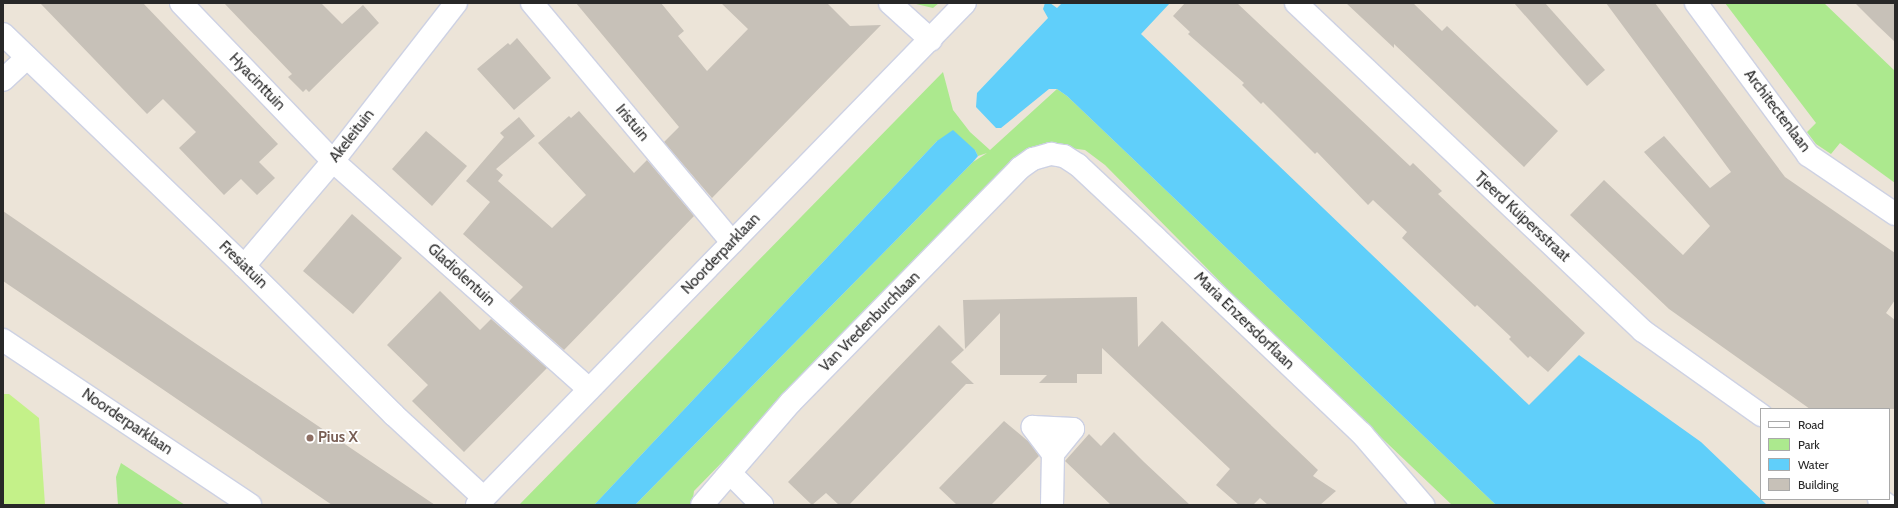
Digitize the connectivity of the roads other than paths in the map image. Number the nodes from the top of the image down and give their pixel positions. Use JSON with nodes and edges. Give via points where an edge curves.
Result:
{"nodes":[{"id":1,"x":181,"y":3,"type":"edge"},
{"id":2,"x":456,"y":3,"type":"edge"},
{"id":3,"x":532,"y":3,"type":"edge"},
{"id":4,"x":890,"y":3,"type":"edge"},
{"id":5,"x":965,"y":3,"type":"edge"},
{"id":6,"x":1296,"y":3,"type":"edge"},
{"id":7,"x":1696,"y":3,"type":"edge"},
{"id":8,"x":3,"y":34,"type":"edge"},
{"id":9,"x":931,"y":40,"type":"junction"},
{"id":10,"x":27,"y":58,"type":"junction"},
{"id":11,"x":3,"y":80,"type":"edge"},
{"id":12,"x":1051,"y":154,"type":"joint"},
{"id":13,"x":333,"y":160,"type":"junction"},
{"id":14,"x":1895,"y":214,"type":"edge"},
{"id":15,"x":732,"y":242,"type":"junction"},
{"id":16,"x":244,"y":266,"type":"junction"},
{"id":17,"x":3,"y":340,"type":"edge"},
{"id":18,"x":589,"y":389,"type":"junction"},
{"id":19,"x":1760,"y":414,"type":"edge"},
{"id":20,"x":1053,"y":454,"type":"dead end"},
{"id":21,"x":731,"y":474,"type":"junction"},
{"id":22,"x":480,"y":501,"type":"edge"},
{"id":23,"x":250,"y":505,"type":"edge"},
{"id":24,"x":702,"y":505,"type":"edge"},
{"id":25,"x":762,"y":505,"type":"edge"},
{"id":26,"x":1052,"y":505,"type":"edge"},
{"id":27,"x":1423,"y":505,"type":"edge"}],
"edges":[{"from":1,"to":13,"type":"street","name":"Hyacinttuin"},
{"from":2,"to":13,"type":"street","name":"Akeleituin"},
{"from":3,"to":15,"type":"street","name":"Iristuin"},
{"from":4,"to":9,"type":"street"},
{"from":5,"to":9,"type":"street","name":"Noorderparklaan"},
{"from":6,"to":19,"type":"street","name":"Tjeerd Kuipersstraat","via":[[1643,331]]},
{"from":7,"to":14,"type":"street","name":"Architectenlaan","via":[[1808,154]]},
{"from":8,"to":10,"type":"street","name":"Fresiatuin"},
{"from":9,"to":15,"type":"street","name":"Noorderparklaan"},
{"from":10,"to":11,"type":"street"},
{"from":10,"to":16,"type":"street","name":"Fresiatuin"},
{"from":12,"to":21,"type":"street","name":"Van Vredenburchlaan","via":[[1033,159],[1020,168],[791,402]]},
{"from":12,"to":27,"type":"street","name":"Maria Enzersdorflaan","via":[[1064,156],[1078,165],[1155,236],[1362,434]]},
{"from":13,"to":16,"type":"street","name":"Akeleituin"},
{"from":13,"to":18,"type":"street","name":"Gladiolentuin"},
{"from":15,"to":18,"type":"street","name":"Noorderparklaan"},
{"from":16,"to":22,"type":"street","name":"Fresiatuin"},
{"from":17,"to":23,"type":"street","name":"Noorderparklaan"},
{"from":18,"to":22,"type":"street","name":"Noorderparklaan"},
{"from":20,"to":26,"type":"street"},
{"from":21,"to":24,"type":"street","name":"Van Vredenburchlaan"},
{"from":21,"to":25,"type":"street"}]}
